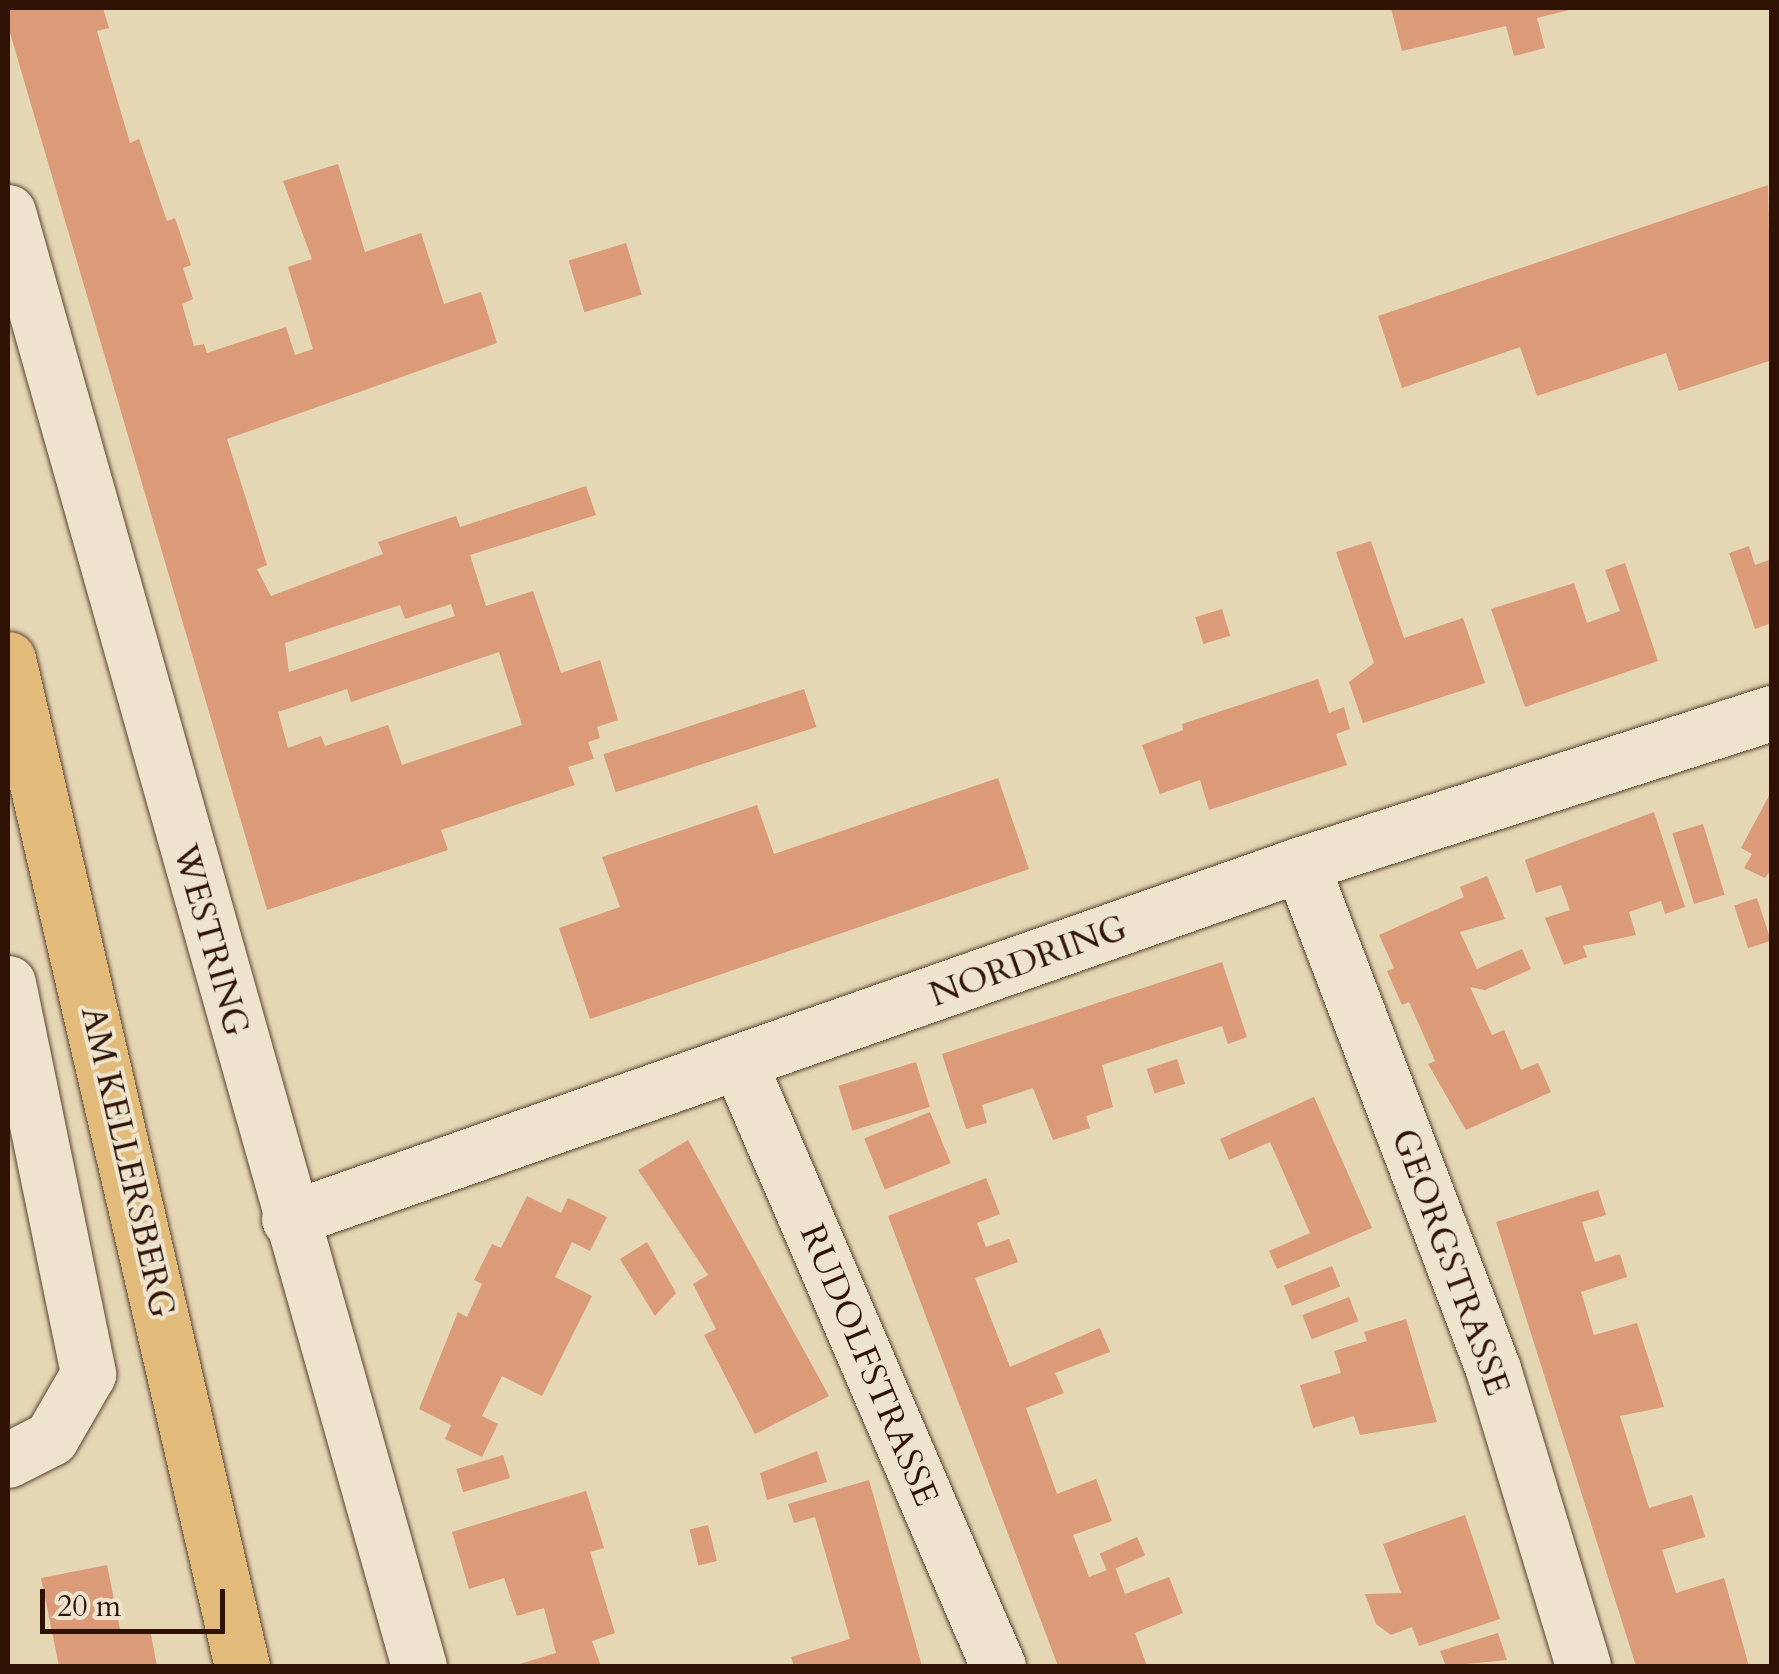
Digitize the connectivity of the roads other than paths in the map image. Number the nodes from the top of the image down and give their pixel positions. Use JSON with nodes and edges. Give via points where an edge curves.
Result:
{"nodes":[{"id":1,"x":8,"y":212,"type":"edge"},
{"id":2,"x":8,"y":659,"type":"edge"},
{"id":3,"x":1772,"y":713,"type":"edge"},
{"id":4,"x":1301,"y":864,"type":"junction"},
{"id":5,"x":8,"y":983,"type":"edge"},
{"id":6,"x":740,"y":1065,"type":"junction"},
{"id":7,"x":288,"y":1219,"type":"junction"},
{"id":8,"x":8,"y":1460,"type":"edge"},
{"id":9,"x":242,"y":1666,"type":"edge"},
{"id":10,"x":419,"y":1666,"type":"edge"},
{"id":11,"x":998,"y":1666,"type":"edge"},
{"id":12,"x":1582,"y":1666,"type":"edge"}],
"edges":[{"from":1,"to":7,"type":"street","name":"WESTRING"},
{"from":2,"to":9,"type":"main road","name":"AM KELLERSBERG"},
{"from":3,"to":4,"type":"street","name":"NORDRING"},
{"from":4,"to":6,"type":"street","name":"NORDRING"},
{"from":4,"to":12,"type":"street","name":"GEORGSTRASSE","via":[[1493,1369]]},
{"from":5,"to":8,"type":"street","via":[[88,1374],[51,1438]]},
{"from":6,"to":7,"type":"street","name":"NORDRING"},
{"from":6,"to":11,"type":"street","name":"RUDOLFSTRASSE"},
{"from":7,"to":10,"type":"street","name":"WESTRING"}]}
